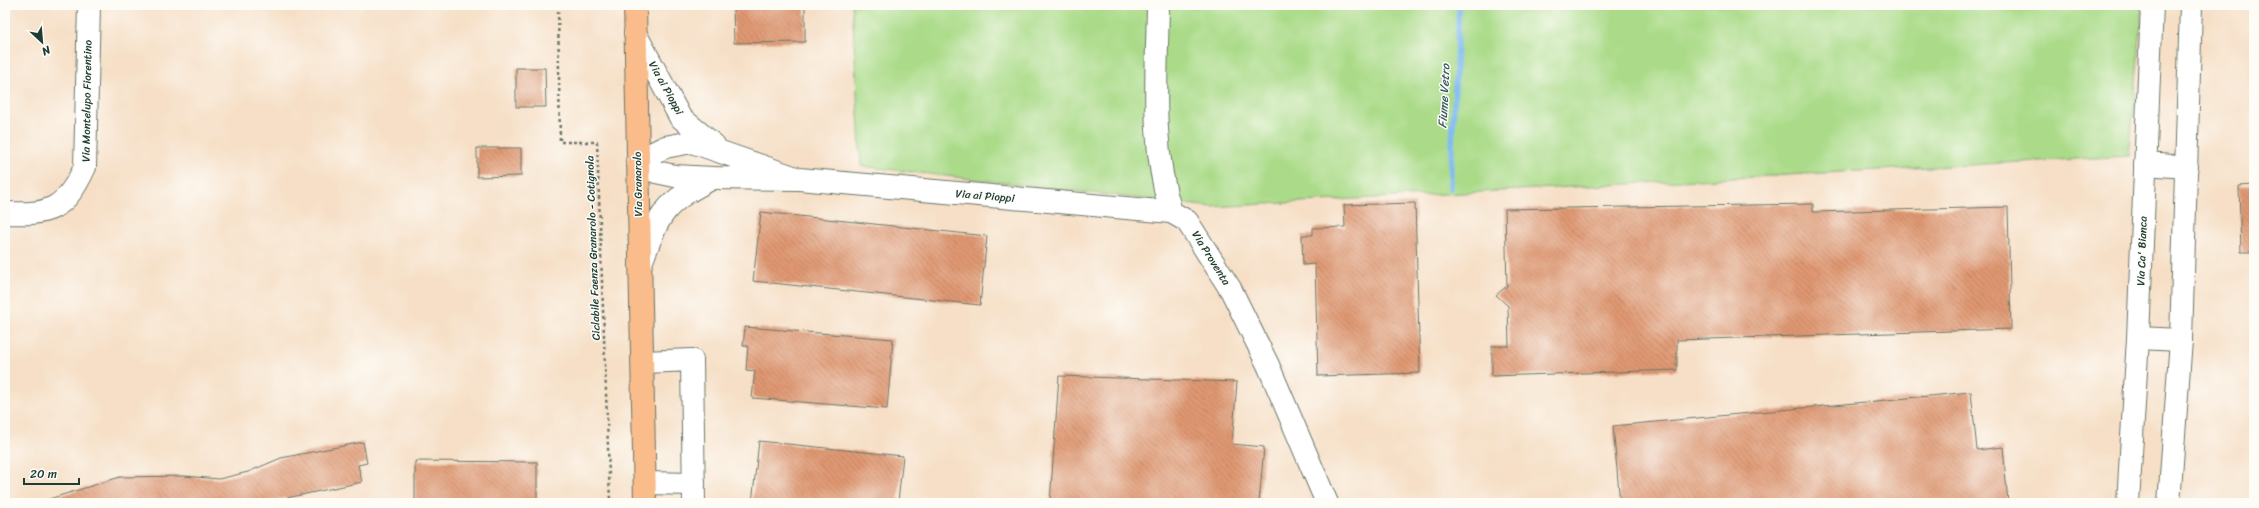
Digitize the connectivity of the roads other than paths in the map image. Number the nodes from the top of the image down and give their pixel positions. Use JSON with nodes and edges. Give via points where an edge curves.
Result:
{"nodes":[{"id":1,"x":89,"y":5,"type":"edge"},
{"id":2,"x":635,"y":5,"type":"edge"},
{"id":3,"x":1158,"y":5,"type":"edge"},
{"id":4,"x":2152,"y":5,"type":"edge"},
{"id":5,"x":2191,"y":5,"type":"edge"},
{"id":6,"x":635,"y":33,"type":"junction"},
{"id":7,"x":723,"y":152,"type":"junction"},
{"id":8,"x":637,"y":161,"type":"junction"},
{"id":9,"x":2145,"y":164,"type":"junction"},
{"id":10,"x":2187,"y":167,"type":"junction"},
{"id":11,"x":713,"y":178,"type":"junction"},
{"id":12,"x":799,"y":179,"type":"junction"},
{"id":13,"x":1171,"y":212,"type":"junction"},
{"id":14,"x":5,"y":213,"type":"edge"},
{"id":15,"x":640,"y":266,"type":"junction"},
{"id":16,"x":2138,"y":338,"type":"junction"},
{"id":17,"x":2181,"y":340,"type":"junction"},
{"id":18,"x":644,"y":362,"type":"junction"},
{"id":19,"x":645,"y":493,"type":"edge"},
{"id":20,"x":694,"y":493,"type":"edge"},
{"id":21,"x":1327,"y":503,"type":"edge"},
{"id":22,"x":2128,"y":503,"type":"edge"},
{"id":23,"x":2169,"y":503,"type":"edge"}],
"edges":[{"from":1,"to":14,"type":"street","name":"Via Montelupo Fiorentino","via":[[85,168],[76,188],[58,206],[35,214]]},
{"from":2,"to":6,"type":"main road","name":"Via Granarolo"},
{"from":3,"to":13,"type":"street","via":[[1156,137],[1162,184]]},
{"from":4,"to":9,"type":"street","name":"Via Ca' Bianca"},
{"from":5,"to":10,"type":"street"},
{"from":6,"to":7,"type":"street","name":"Via ai Pioppi","via":[[680,117]]},
{"from":6,"to":8,"type":"main road","name":"Via Granarolo"},
{"from":7,"to":8,"type":"street","name":"Via ai Pioppi","via":[[692,142],[681,142],[652,152]]},
{"from":7,"to":12,"type":"street","name":"Via ai Pioppi"},
{"from":8,"to":11,"type":"street","name":"Via ai Pioppi","via":[[656,172]]},
{"from":8,"to":15,"type":"main road","name":"Via Granarolo"},
{"from":9,"to":10,"type":"street"},
{"from":9,"to":16,"type":"street","name":"Via Ca' Bianca"},
{"from":10,"to":17,"type":"street"},
{"from":11,"to":12,"type":"street","name":"Via ai Pioppi"},
{"from":11,"to":15,"type":"street","name":"Via ai Pioppi","via":[[682,194],[666,209],[658,220]]},
{"from":12,"to":13,"type":"street","name":"Via ai Pioppi"},
{"from":13,"to":21,"type":"street","name":"Via Proventa","via":[[1187,221],[1230,290],[1268,366]]},
{"from":15,"to":18,"type":"main road","name":"Via Granarolo"},
{"from":16,"to":17,"type":"street"},
{"from":16,"to":22,"type":"street","name":"Via Ca' Bianca"},
{"from":17,"to":23,"type":"street"},
{"from":18,"to":19,"type":"main road","name":"Via Granarolo"},
{"from":18,"to":20,"type":"street","via":[[692,360]]},
{"from":19,"to":20,"type":"street"}]}
